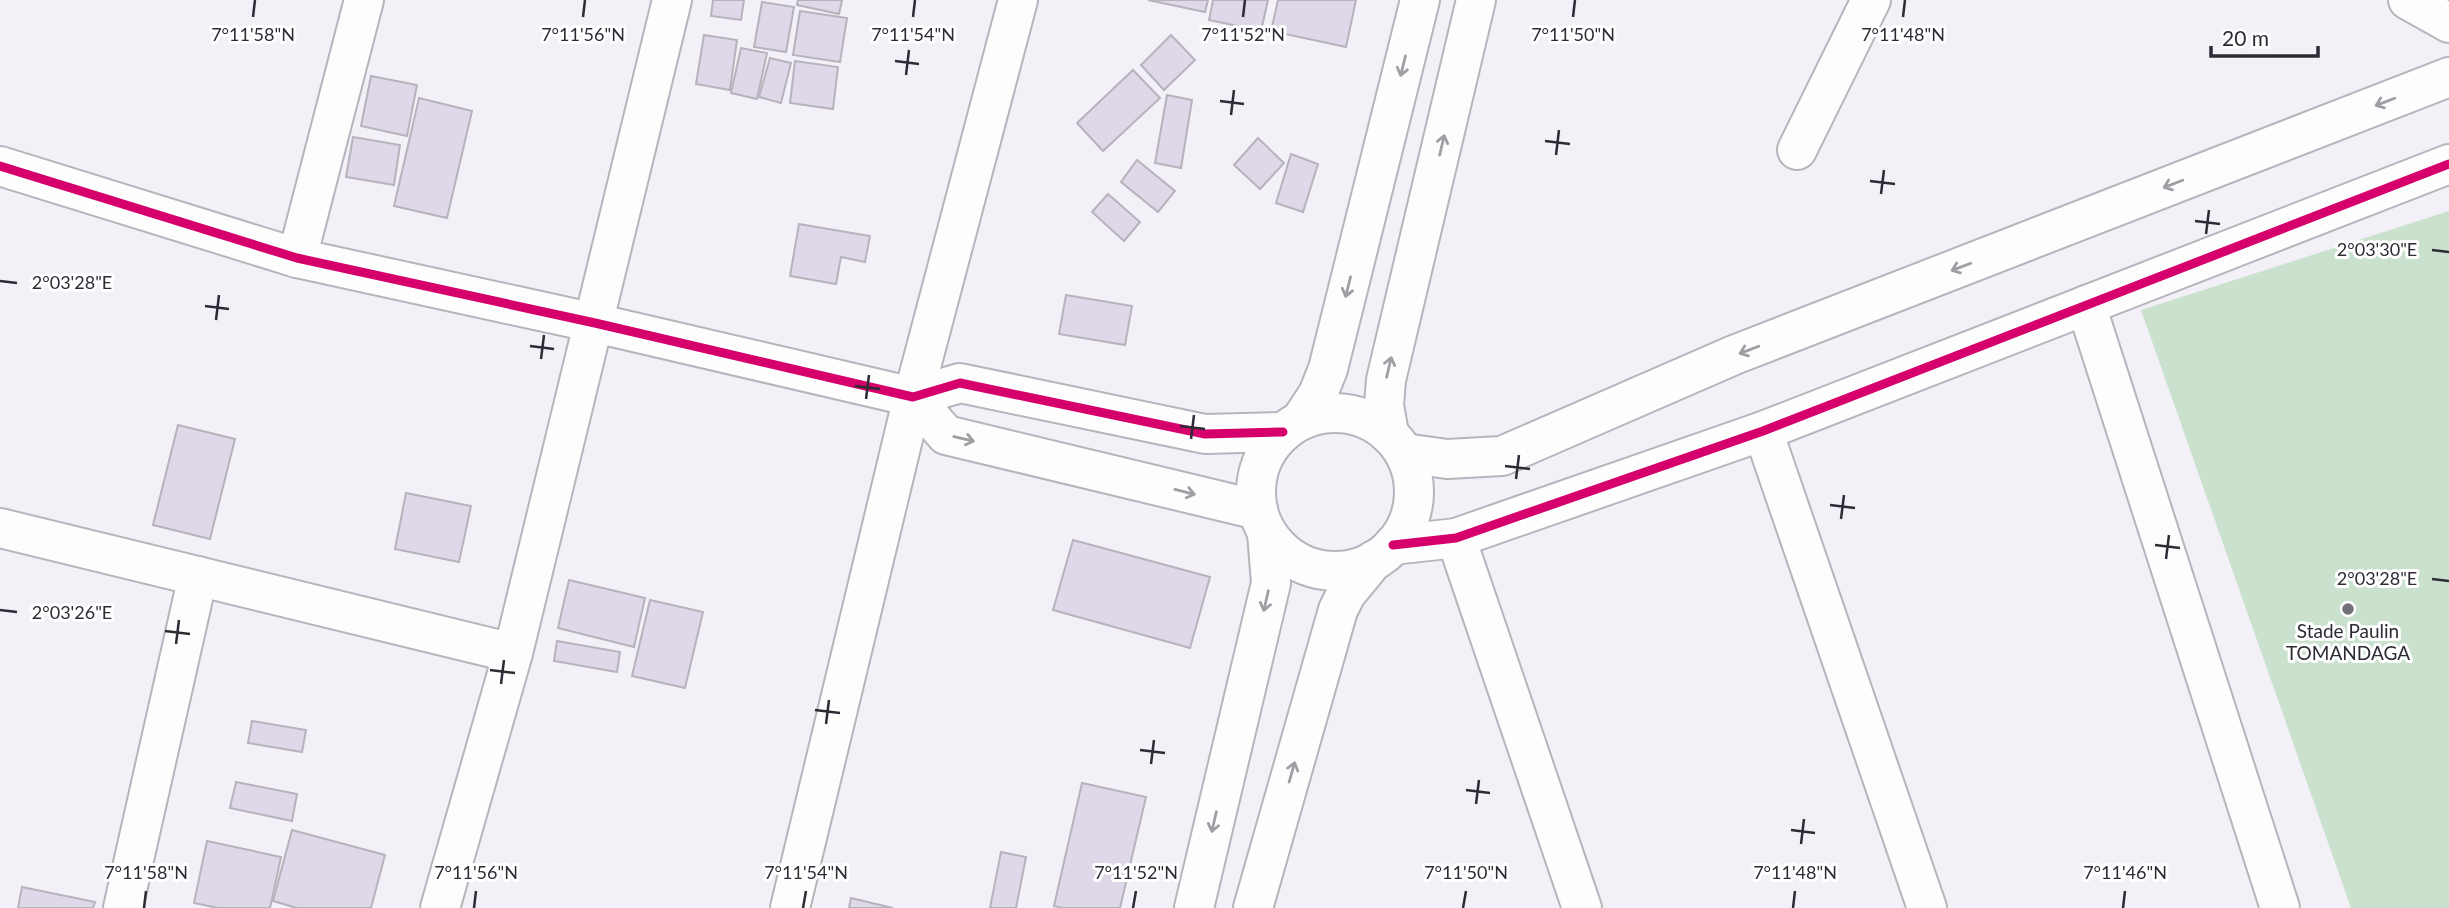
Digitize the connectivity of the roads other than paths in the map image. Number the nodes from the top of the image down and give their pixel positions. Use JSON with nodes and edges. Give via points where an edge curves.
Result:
{"nodes":[{"id":1,"x":364,"y":0,"type":"edge"},
{"id":2,"x":672,"y":0,"type":"edge"},
{"id":3,"x":1018,"y":0,"type":"edge"},
{"id":4,"x":1420,"y":0,"type":"edge"},
{"id":5,"x":1476,"y":0,"type":"edge"},
{"id":6,"x":1871,"y":0,"type":"edge"},
{"id":7,"x":2409,"y":0,"type":"edge"},
{"id":8,"x":2449,"y":23,"type":"edge"},
{"id":9,"x":2449,"y":77,"type":"edge"},
{"id":10,"x":1797,"y":150,"type":"dead end"},
{"id":11,"x":2449,"y":164,"type":"edge"},
{"id":12,"x":0,"y":166,"type":"edge"},
{"id":13,"x":297,"y":258,"type":"junction"},
{"id":14,"x":2086,"y":305,"type":"junction"},
{"id":15,"x":595,"y":323,"type":"junction"},
{"id":16,"x":913,"y":397,"type":"junction"},
{"id":17,"x":1292,"y":426,"type":"junction"},
{"id":18,"x":1763,"y":431,"type":"junction"},
{"id":19,"x":1396,"y":443,"type":"junction"},
{"id":20,"x":1263,"y":522,"type":"junction"},
{"id":21,"x":0,"y":528,"type":"edge"},
{"id":22,"x":1456,"y":538,"type":"junction"},
{"id":23,"x":1384,"y":552,"type":"junction"},
{"id":24,"x":198,"y":576,"type":"junction"},
{"id":25,"x":513,"y":653,"type":"junction"},
{"id":26,"x":123,"y":908,"type":"edge"},
{"id":27,"x":440,"y":908,"type":"edge"},
{"id":28,"x":790,"y":908,"type":"edge"},
{"id":29,"x":1194,"y":908,"type":"edge"},
{"id":30,"x":1254,"y":908,"type":"edge"},
{"id":31,"x":1582,"y":908,"type":"edge"},
{"id":32,"x":1927,"y":908,"type":"edge"},
{"id":33,"x":2280,"y":908,"type":"edge"}],
"edges":[{"from":1,"to":13,"type":"street"},
{"from":2,"to":15,"type":"street"},
{"from":3,"to":16,"type":"street"},
{"from":4,"to":17,"type":"street","one_way":true,"via":[[1328,369],[1318,394]]},
{"from":19,"to":5,"type":"street","one_way":true,"via":[[1384,405],[1386,380]]},
{"from":6,"to":10,"type":"street"},
{"from":7,"to":8,"type":"street"},
{"from":9,"to":19,"type":"street","one_way":true,"via":[[1734,355],[1502,456],[1447,459]]},
{"from":11,"to":14,"type":"street"},
{"from":12,"to":13,"type":"street"},
{"from":13,"to":15,"type":"street"},
{"from":14,"to":18,"type":"street"},
{"from":14,"to":33,"type":"street"},
{"from":15,"to":16,"type":"street"},
{"from":15,"to":25,"type":"street"},
{"from":16,"to":17,"type":"street","via":[[960,383],[1205,435]]},
{"from":16,"to":20,"type":"street","one_way":true,"via":[[946,435]]},
{"from":16,"to":28,"type":"street"},
{"from":17,"to":19,"type":"street","via":[[1326,413],[1352,415],[1368,420]]},
{"from":17,"to":20,"type":"street","via":[[1269,448],[1260,468],[1256,489]]},
{"from":18,"to":22,"type":"street"},
{"from":18,"to":32,"type":"street"},
{"from":19,"to":23,"type":"street","via":[[1412,476],[1413,500],[1407,524]]},
{"from":20,"to":23,"type":"street","via":[[1283,552],[1315,568],[1352,569]]},
{"from":20,"to":29,"type":"street","one_way":true,"via":[[1271,583]]},
{"from":21,"to":24,"type":"street"},
{"from":22,"to":23,"type":"street"},
{"from":22,"to":31,"type":"street"},
{"from":30,"to":23,"type":"street","one_way":true,"via":[[1338,610],[1346,594]]},
{"from":24,"to":25,"type":"street"},
{"from":24,"to":26,"type":"street"},
{"from":25,"to":27,"type":"street"}]}
